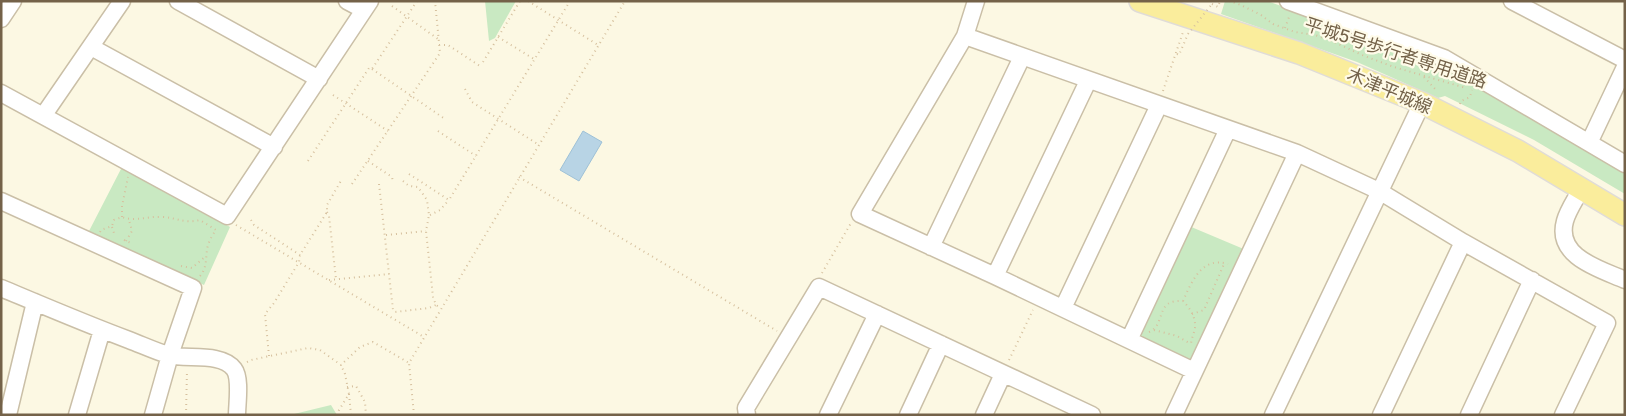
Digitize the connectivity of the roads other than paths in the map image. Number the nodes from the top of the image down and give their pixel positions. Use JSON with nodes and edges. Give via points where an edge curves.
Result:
{"nodes":[{"id":1,"x":14,"y":1,"type":"edge"},
{"id":2,"x":122,"y":1,"type":"edge"},
{"id":3,"x":178,"y":1,"type":"edge"},
{"id":4,"x":347,"y":1,"type":"edge"},
{"id":5,"x":976,"y":1,"type":"edge"},
{"id":6,"x":1140,"y":1,"type":"edge"},
{"id":7,"x":1288,"y":1,"type":"edge"},
{"id":8,"x":1512,"y":1,"type":"edge"},
{"id":9,"x":367,"y":6,"type":"edge"},
{"id":10,"x":1184,"y":15,"type":"edge"},
{"id":11,"x":1,"y":19,"type":"edge"},
{"id":12,"x":965,"y":36,"type":"junction"},
{"id":13,"x":91,"y":47,"type":"junction"},
{"id":14,"x":1022,"y":57,"type":"junction"},
{"id":15,"x":1625,"y":60,"type":"edge"},
{"id":16,"x":1625,"y":67,"type":"edge"},
{"id":17,"x":319,"y":79,"type":"junction"},
{"id":18,"x":1088,"y":81,"type":"junction"},
{"id":19,"x":1,"y":93,"type":"edge"},
{"id":20,"x":1430,"y":98,"type":"junction"},
{"id":21,"x":1159,"y":105,"type":"junction"},
{"id":22,"x":44,"y":116,"type":"junction"},
{"id":23,"x":1228,"y":130,"type":"junction"},
{"id":24,"x":1589,"y":143,"type":"junction"},
{"id":25,"x":274,"y":147,"type":"junction"},
{"id":26,"x":1297,"y":153,"type":"junction"},
{"id":27,"x":1625,"y":164,"type":"edge"},
{"id":28,"x":1581,"y":189,"type":"junction"},
{"id":29,"x":1379,"y":191,"type":"junction"},
{"id":30,"x":1,"y":201,"type":"edge"},
{"id":31,"x":1625,"y":215,"type":"edge"},
{"id":32,"x":1463,"y":242,"type":"junction"},
{"id":33,"x":931,"y":247,"type":"junction"},
{"id":34,"x":995,"y":276,"type":"junction"},
{"id":35,"x":1532,"y":280,"type":"junction"},
{"id":36,"x":1625,"y":280,"type":"edge"},
{"id":37,"x":1,"y":288,"type":"edge"},
{"id":38,"x":35,"y":302,"type":"junction"},
{"id":39,"x":1063,"y":308,"type":"junction"},
{"id":40,"x":877,"y":314,"type":"junction"},
{"id":41,"x":102,"y":330,"type":"junction"},
{"id":42,"x":1129,"y":340,"type":"junction"},
{"id":43,"x":941,"y":344,"type":"junction"},
{"id":44,"x":178,"y":356,"type":"junction"},
{"id":45,"x":1196,"y":366,"type":"junction"},
{"id":46,"x":1003,"y":374,"type":"junction"},
{"id":47,"x":1068,"y":410,"type":"edge"},
{"id":48,"x":8,"y":415,"type":"edge"},
{"id":49,"x":77,"y":415,"type":"edge"},
{"id":50,"x":153,"y":415,"type":"edge"},
{"id":51,"x":237,"y":415,"type":"edge"},
{"id":52,"x":747,"y":415,"type":"edge"},
{"id":53,"x":828,"y":415,"type":"edge"},
{"id":54,"x":908,"y":415,"type":"edge"},
{"id":55,"x":984,"y":415,"type":"edge"},
{"id":56,"x":1092,"y":415,"type":"edge"},
{"id":57,"x":1174,"y":415,"type":"edge"},
{"id":58,"x":1273,"y":415,"type":"edge"},
{"id":59,"x":1381,"y":415,"type":"edge"},
{"id":60,"x":1469,"y":415,"type":"edge"},
{"id":61,"x":1563,"y":415,"type":"edge"}],
"edges":[{"from":1,"to":11,"type":"street"},
{"from":2,"to":13,"type":"street"},
{"from":3,"to":17,"type":"street"},
{"from":4,"to":9,"type":"street"},
{"from":5,"to":12,"type":"street"},
{"from":6,"to":10,"type":"main road","name":"木津平城線"},
{"from":7,"to":24,"type":"street","via":[[1444,58]]},
{"from":8,"to":15,"type":"street"},
{"from":9,"to":17,"type":"street"},
{"from":10,"to":20,"type":"main road","name":"木津平城線"},
{"from":12,"to":14,"type":"street"},
{"from":12,"to":33,"type":"street","via":[[860,214]]},
{"from":13,"to":22,"type":"street"},
{"from":13,"to":25,"type":"street"},
{"from":14,"to":18,"type":"street"},
{"from":14,"to":33,"type":"street"},
{"from":16,"to":24,"type":"street"},
{"from":17,"to":25,"type":"street"},
{"from":18,"to":21,"type":"street"},
{"from":18,"to":34,"type":"street"},
{"from":19,"to":22,"type":"street"},
{"from":20,"to":28,"type":"main road","name":"木津平城線"},
{"from":20,"to":29,"type":"street"},
{"from":21,"to":23,"type":"street"},
{"from":21,"to":39,"type":"street"},
{"from":22,"to":25,"type":"street","via":[[228,216]]},
{"from":23,"to":26,"type":"street"},
{"from":23,"to":42,"type":"street"},
{"from":24,"to":27,"type":"street"},
{"from":26,"to":29,"type":"street"},
{"from":26,"to":45,"type":"street"},
{"from":28,"to":31,"type":"main road","name":"木津平城線"},
{"from":28,"to":36,"type":"street","via":[[1566,219],[1564,229],[1568,247],[1581,260]]},
{"from":29,"to":32,"type":"street"},
{"from":29,"to":58,"type":"street"},
{"from":30,"to":44,"type":"street","via":[[194,288]]},
{"from":32,"to":35,"type":"street"},
{"from":32,"to":59,"type":"street"},
{"from":33,"to":34,"type":"street"},
{"from":34,"to":39,"type":"street"},
{"from":35,"to":60,"type":"street"},
{"from":35,"to":61,"type":"street","via":[[1607,323]]},
{"from":37,"to":38,"type":"street"},
{"from":38,"to":41,"type":"street"},
{"from":38,"to":48,"type":"street"},
{"from":39,"to":42,"type":"street"},
{"from":40,"to":43,"type":"street"},
{"from":40,"to":52,"type":"street","via":[[819,287],[746,408]]},
{"from":40,"to":53,"type":"street"},
{"from":41,"to":44,"type":"street"},
{"from":41,"to":49,"type":"street"},
{"from":42,"to":45,"type":"street"},
{"from":43,"to":46,"type":"street"},
{"from":43,"to":54,"type":"street"},
{"from":44,"to":50,"type":"street"},
{"from":44,"to":51,"type":"street","via":[[215,360],[235,370]]},
{"from":45,"to":57,"type":"street"},
{"from":46,"to":47,"type":"street"},
{"from":46,"to":55,"type":"street"},
{"from":47,"to":56,"type":"street"}]}
